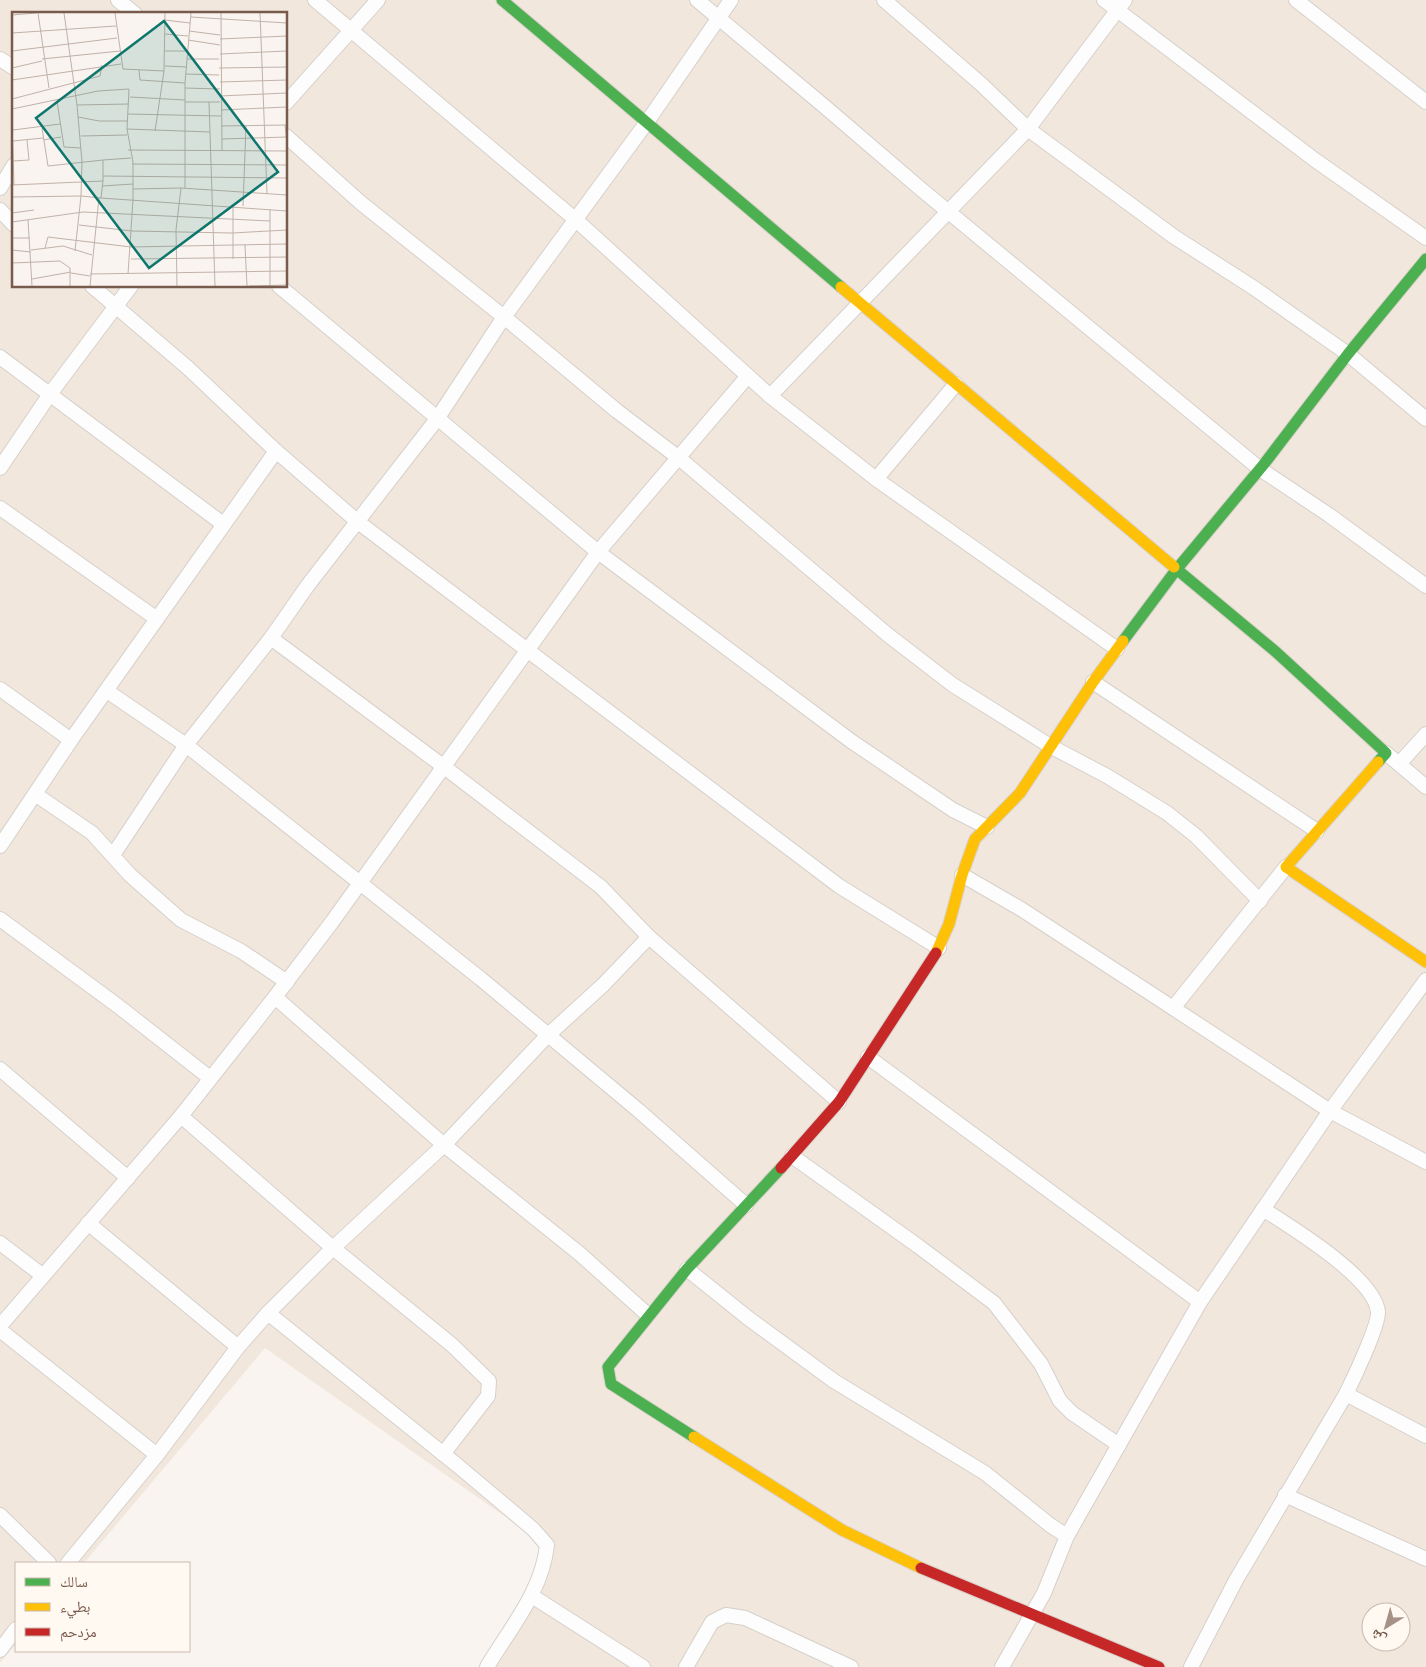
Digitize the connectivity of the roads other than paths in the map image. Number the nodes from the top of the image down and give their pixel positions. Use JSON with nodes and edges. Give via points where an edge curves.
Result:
{"nodes":[{"id":1,"x":315,"y":0,"type":"edge"},
{"id":2,"x":378,"y":0,"type":"edge"},
{"id":3,"x":502,"y":0,"type":"edge"},
{"id":4,"x":697,"y":0,"type":"edge"},
{"id":5,"x":731,"y":0,"type":"edge"},
{"id":6,"x":884,"y":0,"type":"edge"},
{"id":7,"x":1104,"y":0,"type":"edge"},
{"id":8,"x":1296,"y":0,"type":"edge"},
{"id":9,"x":118,"y":4,"type":"edge"},
{"id":10,"x":1121,"y":5,"type":"edge"},
{"id":11,"x":132,"y":12,"type":"edge"},
{"id":12,"x":718,"y":18,"type":"junction"},
{"id":13,"x":351,"y":31,"type":"junction"},
{"id":14,"x":0,"y":60,"type":"edge"},
{"id":15,"x":12,"y":67,"type":"edge"},
{"id":16,"x":288,"y":101,"type":"edge"},
{"id":17,"x":1426,"y":102,"type":"edge"},
{"id":18,"x":647,"y":122,"type":"junction"},
{"id":19,"x":1028,"y":129,"type":"junction"},
{"id":20,"x":288,"y":138,"type":"edge"},
{"id":21,"x":12,"y":168,"type":"edge"},
{"id":22,"x":0,"y":188,"type":"edge"},
{"id":23,"x":0,"y":210,"type":"edge"},
{"id":24,"x":948,"y":211,"type":"junction"},
{"id":25,"x":576,"y":220,"type":"junction"},
{"id":26,"x":12,"y":223,"type":"edge"},
{"id":27,"x":1426,"y":238,"type":"edge"},
{"id":28,"x":1426,"y":259,"type":"edge"},
{"id":29,"x":95,"y":288,"type":"edge"},
{"id":30,"x":129,"y":288,"type":"edge"},
{"id":31,"x":280,"y":288,"type":"edge"},
{"id":32,"x":859,"y":303,"type":"junction"},
{"id":33,"x":116,"y":305,"type":"junction"},
{"id":34,"x":504,"y":317,"type":"junction"},
{"id":35,"x":1348,"y":354,"type":"junction"},
{"id":36,"x":0,"y":357,"type":"edge"},
{"id":37,"x":747,"y":377,"type":"junction"},
{"id":38,"x":956,"y":384,"type":"junction"},
{"id":39,"x":50,"y":394,"type":"junction"},
{"id":40,"x":770,"y":396,"type":"junction"},
{"id":41,"x":437,"y":419,"type":"junction"},
{"id":42,"x":1426,"y":420,"type":"edge"},
{"id":43,"x":276,"y":451,"type":"junction"},
{"id":44,"x":679,"y":458,"type":"junction"},
{"id":45,"x":0,"y":468,"type":"edge"},
{"id":46,"x":1260,"y":469,"type":"junction"},
{"id":47,"x":876,"y":479,"type":"junction"},
{"id":48,"x":0,"y":508,"type":"edge"},
{"id":49,"x":358,"y":522,"type":"junction"},
{"id":50,"x":223,"y":524,"type":"junction"},
{"id":51,"x":598,"y":552,"type":"junction"},
{"id":52,"x":1176,"y":570,"type":"junction"},
{"id":53,"x":1426,"y":586,"type":"edge"},
{"id":54,"x":157,"y":619,"type":"junction"},
{"id":55,"x":272,"y":638,"type":"junction"},
{"id":56,"x":528,"y":649,"type":"junction"},
{"id":57,"x":1118,"y":649,"type":"junction"},
{"id":58,"x":1093,"y":682,"type":"junction"},
{"id":59,"x":0,"y":690,"type":"edge"},
{"id":60,"x":106,"y":691,"type":"junction"},
{"id":61,"x":1426,"y":734,"type":"edge"},
{"id":62,"x":71,"y":740,"type":"junction"},
{"id":63,"x":186,"y":745,"type":"junction"},
{"id":64,"x":1050,"y":746,"type":"junction"},
{"id":65,"x":1386,"y":753,"type":"junction"},
{"id":66,"x":1399,"y":764,"type":"junction"},
{"id":67,"x":443,"y":766,"type":"junction"},
{"id":68,"x":1426,"y":787,"type":"edge"},
{"id":69,"x":35,"y":794,"type":"junction"},
{"id":70,"x":987,"y":827,"type":"junction"},
{"id":71,"x":1317,"y":831,"type":"junction"},
{"id":72,"x":1,"y":841,"type":"edge"},
{"id":73,"x":113,"y":855,"type":"junction"},
{"id":74,"x":1286,"y":867,"type":"junction"},
{"id":75,"x":962,"y":875,"type":"junction"},
{"id":76,"x":359,"y":883,"type":"junction"},
{"id":77,"x":1260,"y":901,"type":"junction"},
{"id":78,"x":0,"y":919,"type":"edge"},
{"id":79,"x":649,"y":937,"type":"junction"},
{"id":80,"x":939,"y":948,"type":"junction"},
{"id":81,"x":1426,"y":962,"type":"edge"},
{"id":82,"x":1426,"y":980,"type":"edge"},
{"id":83,"x":287,"y":982,"type":"junction"},
{"id":84,"x":275,"y":997,"type":"junction"},
{"id":85,"x":1173,"y":1008,"type":"junction"},
{"id":86,"x":548,"y":1036,"type":"junction"},
{"id":87,"x":868,"y":1057,"type":"junction"},
{"id":88,"x":0,"y":1069,"type":"edge"},
{"id":89,"x":210,"y":1078,"type":"junction"},
{"id":90,"x":839,"y":1102,"type":"junction"},
{"id":91,"x":1330,"y":1111,"type":"junction"},
{"id":92,"x":181,"y":1116,"type":"junction"},
{"id":93,"x":444,"y":1145,"type":"junction"},
{"id":94,"x":792,"y":1156,"type":"junction"},
{"id":95,"x":1426,"y":1162,"type":"edge"},
{"id":96,"x":128,"y":1178,"type":"junction"},
{"id":97,"x":746,"y":1204,"type":"junction"},
{"id":98,"x":1263,"y":1209,"type":"junction"},
{"id":99,"x":88,"y":1224,"type":"junction"},
{"id":100,"x":0,"y":1243,"type":"edge"},
{"id":101,"x":333,"y":1248,"type":"junction"},
{"id":102,"x":687,"y":1269,"type":"junction"},
{"id":103,"x":42,"y":1275,"type":"junction"},
{"id":104,"x":1200,"y":1302,"type":"junction"},
{"id":105,"x":268,"y":1313,"type":"junction"},
{"id":106,"x":648,"y":1315,"type":"junction"},
{"id":107,"x":0,"y":1326,"type":"edge"},
{"id":108,"x":0,"y":1330,"type":"edge"},
{"id":109,"x":238,"y":1348,"type":"junction"},
{"id":110,"x":1346,"y":1394,"type":"junction"},
{"id":111,"x":1426,"y":1436,"type":"edge"},
{"id":112,"x":1119,"y":1445,"type":"junction"},
{"id":113,"x":443,"y":1454,"type":"junction"},
{"id":114,"x":157,"y":1455,"type":"junction"},
{"id":115,"x":1284,"y":1495,"type":"junction"},
{"id":116,"x":0,"y":1515,"type":"edge"},
{"id":117,"x":1067,"y":1536,"type":"junction"},
{"id":118,"x":1426,"y":1559,"type":"edge"},
{"id":119,"x":48,"y":1562,"type":"edge"},
{"id":120,"x":69,"y":1562,"type":"edge"},
{"id":121,"x":532,"y":1596,"type":"junction"},
{"id":122,"x":1032,"y":1615,"type":"junction"},
{"id":123,"x":15,"y":1630,"type":"edge"},
{"id":124,"x":0,"y":1650,"type":"edge"},
{"id":125,"x":487,"y":1667,"type":"edge"},
{"id":126,"x":643,"y":1667,"type":"edge"},
{"id":127,"x":686,"y":1667,"type":"edge"},
{"id":128,"x":851,"y":1667,"type":"edge"},
{"id":129,"x":1002,"y":1667,"type":"edge"},
{"id":130,"x":1159,"y":1667,"type":"edge"},
{"id":131,"x":1191,"y":1667,"type":"edge"}],
"edges":[{"from":1,"to":13,"type":"street"},
{"from":2,"to":13,"type":"street"},
{"from":3,"to":18,"type":"street"},
{"from":4,"to":12,"type":"street"},
{"from":5,"to":12,"type":"street"},
{"from":6,"to":19,"type":"street"},
{"from":7,"to":10,"type":"street"},
{"from":8,"to":17,"type":"street"},
{"from":9,"to":11,"type":"street"},
{"from":10,"to":19,"type":"street"},
{"from":10,"to":27,"type":"street","via":[[1315,160]]},
{"from":12,"to":18,"type":"street"},
{"from":12,"to":24,"type":"street"},
{"from":13,"to":16,"type":"street"},
{"from":13,"to":25,"type":"street"},
{"from":14,"to":15,"type":"street"},
{"from":18,"to":25,"type":"street"},
{"from":18,"to":32,"type":"street"},
{"from":19,"to":24,"type":"street"},
{"from":19,"to":35,"type":"street","via":[[1173,236]]},
{"from":20,"to":34,"type":"street","via":[[361,203]]},
{"from":21,"to":22,"type":"street"},
{"from":23,"to":26,"type":"street"},
{"from":24,"to":32,"type":"street"},
{"from":24,"to":46,"type":"street"},
{"from":25,"to":34,"type":"street"},
{"from":25,"to":37,"type":"street"},
{"from":28,"to":35,"type":"street"},
{"from":29,"to":33,"type":"street"},
{"from":30,"to":33,"type":"street"},
{"from":31,"to":41,"type":"street"},
{"from":32,"to":38,"type":"street"},
{"from":32,"to":40,"type":"street"},
{"from":33,"to":39,"type":"street"},
{"from":33,"to":43,"type":"street"},
{"from":34,"to":41,"type":"street"},
{"from":34,"to":44,"type":"street"},
{"from":35,"to":42,"type":"street"},
{"from":35,"to":46,"type":"street"},
{"from":36,"to":39,"type":"street"},
{"from":37,"to":40,"type":"street"},
{"from":37,"to":44,"type":"street"},
{"from":38,"to":47,"type":"street"},
{"from":38,"to":52,"type":"street"},
{"from":39,"to":45,"type":"street"},
{"from":39,"to":50,"type":"street"},
{"from":40,"to":47,"type":"street"},
{"from":41,"to":49,"type":"street"},
{"from":41,"to":51,"type":"street"},
{"from":43,"to":49,"type":"street"},
{"from":43,"to":50,"type":"street"},
{"from":44,"to":51,"type":"street"},
{"from":44,"to":64,"type":"street","via":[[888,635],[953,684]]},
{"from":46,"to":52,"type":"street"},
{"from":46,"to":53,"type":"street"},
{"from":47,"to":57,"type":"street"},
{"from":48,"to":54,"type":"street"},
{"from":49,"to":55,"type":"street","via":[[308,585]]},
{"from":49,"to":56,"type":"street"},
{"from":50,"to":54,"type":"street"},
{"from":51,"to":56,"type":"street"},
{"from":51,"to":70,"type":"street","via":[[851,741],[953,810]]},
{"from":52,"to":57,"type":"street"},
{"from":52,"to":65,"type":"street","via":[[1276,652]]},
{"from":54,"to":60,"type":"street"},
{"from":55,"to":63,"type":"street"},
{"from":55,"to":67,"type":"street"},
{"from":56,"to":67,"type":"street"},
{"from":56,"to":80,"type":"street","via":[[839,886]]},
{"from":57,"to":58,"type":"street"},
{"from":58,"to":64,"type":"street"},
{"from":58,"to":71,"type":"street"},
{"from":59,"to":62,"type":"street"},
{"from":60,"to":62,"type":"street"},
{"from":60,"to":63,"type":"street"},
{"from":61,"to":66,"type":"street"},
{"from":62,"to":69,"type":"street"},
{"from":63,"to":73,"type":"street"},
{"from":63,"to":76,"type":"street"},
{"from":64,"to":70,"type":"street","via":[[1020,793]]},
{"from":64,"to":77,"type":"street","via":[[1167,813],[1196,836]]},
{"from":65,"to":66,"type":"street"},
{"from":65,"to":71,"type":"street"},
{"from":66,"to":68,"type":"street"},
{"from":67,"to":76,"type":"street"},
{"from":67,"to":79,"type":"street","via":[[601,887]]},
{"from":69,"to":72,"type":"street"},
{"from":69,"to":73,"type":"street","via":[[92,833]]},
{"from":70,"to":75,"type":"street","via":[[975,839]]},
{"from":71,"to":74,"type":"street"},
{"from":73,"to":83,"type":"street","via":[[148,893],[181,920],[241,951]]},
{"from":74,"to":77,"type":"street"},
{"from":74,"to":81,"type":"street"},
{"from":75,"to":80,"type":"street"},
{"from":75,"to":85,"type":"street","via":[[1021,909]]},
{"from":76,"to":83,"type":"street"},
{"from":76,"to":86,"type":"street"},
{"from":77,"to":85,"type":"street"},
{"from":78,"to":89,"type":"street"},
{"from":79,"to":86,"type":"street"},
{"from":79,"to":90,"type":"street"},
{"from":80,"to":87,"type":"street"},
{"from":82,"to":91,"type":"street"},
{"from":83,"to":84,"type":"street"},
{"from":84,"to":89,"type":"street"},
{"from":84,"to":93,"type":"street"},
{"from":85,"to":91,"type":"street"},
{"from":86,"to":93,"type":"street"},
{"from":86,"to":97,"type":"street"},
{"from":87,"to":90,"type":"street"},
{"from":87,"to":104,"type":"street"},
{"from":88,"to":96,"type":"street"},
{"from":89,"to":92,"type":"street"},
{"from":90,"to":94,"type":"street"},
{"from":91,"to":95,"type":"street"},
{"from":91,"to":98,"type":"street"},
{"from":92,"to":96,"type":"street"},
{"from":92,"to":101,"type":"street"},
{"from":93,"to":101,"type":"street"},
{"from":93,"to":106,"type":"street","via":[[580,1254]]},
{"from":94,"to":97,"type":"street"},
{"from":94,"to":112,"type":"street","via":[[994,1304],[1041,1364],[1060,1400],[1072,1413]]},
{"from":96,"to":99,"type":"street"},
{"from":97,"to":102,"type":"street"},
{"from":98,"to":104,"type":"street"},
{"from":98,"to":110,"type":"street","via":[[1322,1247],[1375,1301],[1378,1314]]},
{"from":99,"to":103,"type":"street"},
{"from":99,"to":109,"type":"street"},
{"from":100,"to":103,"type":"street"},
{"from":101,"to":105,"type":"street"},
{"from":101,"to":113,"type":"street","via":[[452,1345],[489,1380],[488,1396]]},
{"from":102,"to":106,"type":"street"},
{"from":102,"to":117,"type":"street","via":[[834,1381],[985,1473]]},
{"from":103,"to":107,"type":"street"},
{"from":104,"to":112,"type":"street"},
{"from":105,"to":109,"type":"street"},
{"from":105,"to":113,"type":"street"},
{"from":106,"to":122,"type":"street","via":[[608,1367],[611,1384],[842,1530],[946,1580]]},
{"from":108,"to":114,"type":"street"},
{"from":109,"to":114,"type":"street"},
{"from":110,"to":111,"type":"street"},
{"from":110,"to":115,"type":"street"},
{"from":112,"to":117,"type":"street"},
{"from":113,"to":121,"type":"street","via":[[548,1545]]},
{"from":114,"to":120,"type":"street"},
{"from":115,"to":118,"type":"street"},
{"from":115,"to":131,"type":"street"},
{"from":116,"to":119,"type":"street"},
{"from":117,"to":122,"type":"street"},
{"from":121,"to":125,"type":"street"},
{"from":121,"to":126,"type":"street"},
{"from":122,"to":129,"type":"street"},
{"from":122,"to":130,"type":"street"},
{"from":123,"to":124,"type":"street"},
{"from":127,"to":128,"type":"street","via":[[712,1622],[726,1615],[745,1618]]}]}
